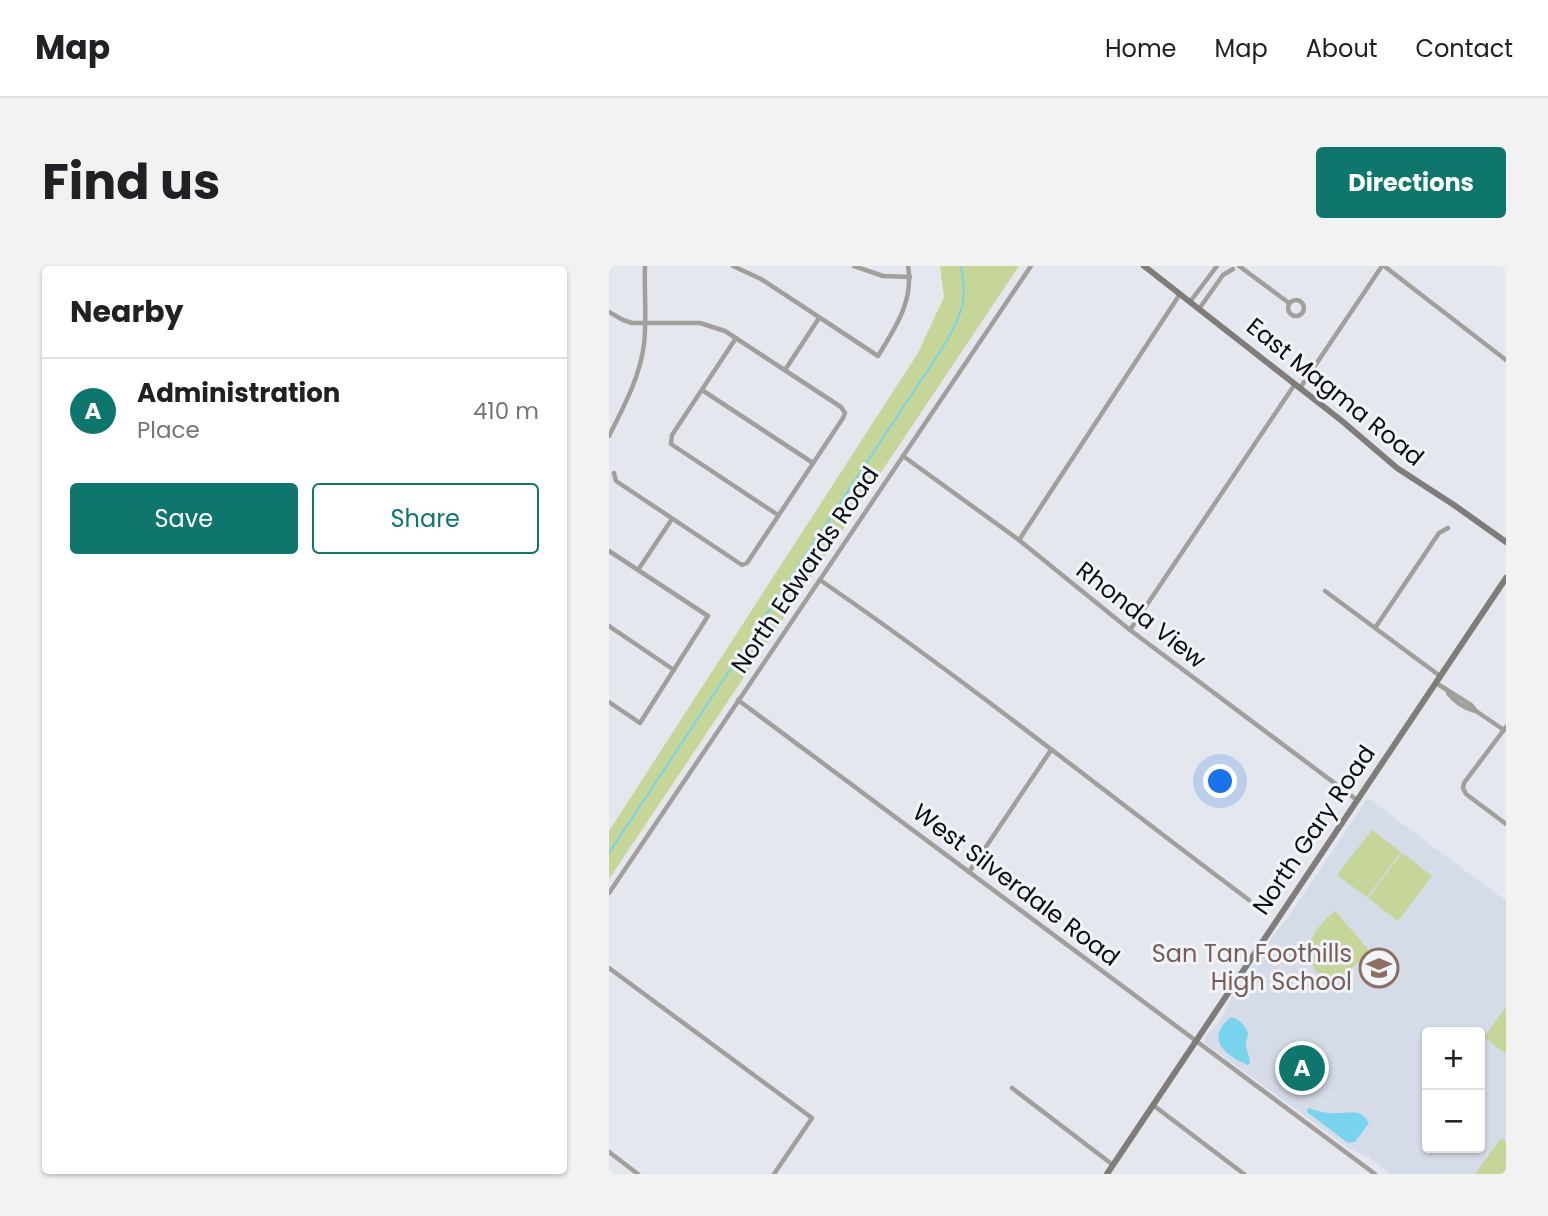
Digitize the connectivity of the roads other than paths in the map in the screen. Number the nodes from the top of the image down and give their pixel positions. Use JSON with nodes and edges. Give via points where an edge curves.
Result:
{"nodes":[{"id":1,"x":645,"y":266,"type":"edge"},
{"id":2,"x":733,"y":266,"type":"edge"},
{"id":3,"x":854,"y":266,"type":"edge"},
{"id":4,"x":908,"y":266,"type":"edge"},
{"id":5,"x":1031,"y":266,"type":"edge"},
{"id":6,"x":1144,"y":266,"type":"edge"},
{"id":7,"x":1217,"y":266,"type":"edge"},
{"id":8,"x":1223,"y":266,"type":"edge"},
{"id":9,"x":1383,"y":266,"type":"edge"},
{"id":10,"x":1236,"y":267,"type":"edge"},
{"id":11,"x":910,"y":277,"type":"junction"},
{"id":12,"x":1180,"y":294,"type":"junction"},
{"id":13,"x":1190,"y":302,"type":"junction"},
{"id":14,"x":1289,"y":303,"type":"dead end"},
{"id":15,"x":1199,"y":309,"type":"junction"},
{"id":16,"x":609,"y":312,"type":"edge"},
{"id":17,"x":819,"y":318,"type":"junction"},
{"id":18,"x":646,"y":322,"type":"junction"},
{"id":19,"x":736,"y":338,"type":"junction"},
{"id":20,"x":1506,"y":360,"type":"edge"},
{"id":21,"x":785,"y":370,"type":"junction"},
{"id":22,"x":1298,"y":386,"type":"junction"},
{"id":23,"x":702,"y":390,"type":"junction"},
{"id":24,"x":609,"y":436,"type":"edge"},
{"id":25,"x":903,"y":456,"type":"junction"},
{"id":26,"x":813,"y":463,"type":"junction"},
{"id":27,"x":614,"y":473,"type":"dead end"},
{"id":28,"x":778,"y":514,"type":"junction"},
{"id":29,"x":672,"y":519,"type":"junction"},
{"id":30,"x":1448,"y":528,"type":"dead end"},
{"id":31,"x":1019,"y":540,"type":"junction"},
{"id":32,"x":1506,"y":542,"type":"edge"},
{"id":33,"x":609,"y":551,"type":"edge"},
{"id":34,"x":638,"y":570,"type":"junction"},
{"id":35,"x":1506,"y":578,"type":"edge"},
{"id":36,"x":820,"y":580,"type":"junction"},
{"id":37,"x":1325,"y":591,"type":"dead end"},
{"id":38,"x":609,"y":626,"type":"edge"},
{"id":39,"x":1375,"y":628,"type":"junction"},
{"id":40,"x":1130,"y":630,"type":"junction"},
{"id":41,"x":674,"y":670,"type":"junction"},
{"id":42,"x":1438,"y":680,"type":"junction"},
{"id":43,"x":738,"y":700,"type":"junction"},
{"id":44,"x":609,"y":702,"type":"edge"},
{"id":45,"x":1505,"y":729,"type":"edge"},
{"id":46,"x":1051,"y":750,"type":"junction"},
{"id":47,"x":1358,"y":801,"type":"junction"},
{"id":48,"x":1506,"y":824,"type":"edge"},
{"id":49,"x":969,"y":872,"type":"junction"},
{"id":50,"x":609,"y":893,"type":"edge"},
{"id":51,"x":1249,"y":900,"type":"dead end"},
{"id":52,"x":609,"y":968,"type":"edge"},
{"id":53,"x":1197,"y":1041,"type":"junction"},
{"id":54,"x":1012,"y":1088,"type":"dead end"},
{"id":55,"x":1153,"y":1105,"type":"junction"},
{"id":56,"x":609,"y":1152,"type":"edge"},
{"id":57,"x":1114,"y":1165,"type":"junction"},
{"id":58,"x":638,"y":1174,"type":"edge"},
{"id":59,"x":774,"y":1174,"type":"edge"},
{"id":60,"x":1107,"y":1174,"type":"edge"},
{"id":61,"x":1244,"y":1174,"type":"edge"},
{"id":62,"x":1375,"y":1174,"type":"edge"}],
"edges":[{"from":1,"to":18,"type":"street"},
{"from":2,"to":17,"type":"street"},
{"from":3,"to":11,"type":"street","via":[[883,276]]},
{"from":4,"to":11,"type":"street"},
{"from":5,"to":25,"type":"street","name":"North Edwards Road"},
{"from":6,"to":12,"type":"street","name":"East Magma Road"},
{"from":7,"to":13,"type":"street"},
{"from":8,"to":10,"type":"street"},
{"from":9,"to":20,"type":"street"},
{"from":9,"to":22,"type":"street"},
{"from":10,"to":14,"type":"street"},
{"from":10,"to":15,"type":"street","via":[[1223,275]]},
{"from":11,"to":17,"type":"street","via":[[906,305],[878,356]]},
{"from":12,"to":13,"type":"street","name":"East Magma Road"},
{"from":12,"to":31,"type":"street"},
{"from":13,"to":15,"type":"street","name":"East Magma Road"},
{"from":15,"to":22,"type":"street","name":"East Magma Road"},
{"from":16,"to":18,"type":"street","via":[[632,323]]},
{"from":17,"to":21,"type":"street"},
{"from":18,"to":19,"type":"street","via":[[700,323]]},
{"from":18,"to":24,"type":"street","via":[[635,382]]},
{"from":19,"to":21,"type":"street"},
{"from":19,"to":23,"type":"street"},
{"from":21,"to":26,"type":"street","via":[[845,413]]},
{"from":22,"to":32,"type":"street","name":"East Magma Road","via":[[1397,468]]},
{"from":22,"to":40,"type":"street"},
{"from":23,"to":26,"type":"street"},
{"from":23,"to":28,"type":"street","via":[[671,444]]},
{"from":25,"to":31,"type":"street","name":"Rhonda View"},
{"from":25,"to":36,"type":"street","name":"North Edwards Road"},
{"from":26,"to":28,"type":"street"},
{"from":27,"to":29,"type":"street","via":[[617,481]]},
{"from":28,"to":29,"type":"street","via":[[742,565]]},
{"from":29,"to":34,"type":"street"},
{"from":30,"to":39,"type":"street","via":[[1439,533]]},
{"from":31,"to":40,"type":"street","name":"Rhonda View"},
{"from":33,"to":34,"type":"street"},
{"from":34,"to":41,"type":"street","via":[[708,616]]},
{"from":35,"to":42,"type":"street","name":"North Gary Road"},
{"from":36,"to":43,"type":"street","name":"North Edwards Road"},
{"from":36,"to":46,"type":"street"},
{"from":37,"to":39,"type":"street"},
{"from":38,"to":41,"type":"street"},
{"from":39,"to":42,"type":"street"},
{"from":40,"to":47,"type":"street","name":"Rhonda View"},
{"from":41,"to":44,"type":"street","via":[[640,723]]},
{"from":42,"to":45,"type":"street","via":[[1447,691]]},
{"from":42,"to":47,"type":"street","name":"North Gary Road"},
{"from":43,"to":49,"type":"street","name":"West Silverdale Road"},
{"from":43,"to":50,"type":"street","name":"North Edwards Road"},
{"from":45,"to":48,"type":"street","via":[[1463,788]]},
{"from":46,"to":49,"type":"street"},
{"from":46,"to":51,"type":"street"},
{"from":47,"to":53,"type":"street","name":"North Gary Road"},
{"from":49,"to":53,"type":"street","name":"West Silverdale Road"},
{"from":52,"to":59,"type":"street","via":[[812,1118]]},
{"from":53,"to":55,"type":"street","name":"North Gary Road"},
{"from":53,"to":62,"type":"street","name":"West Silverdale Road"},
{"from":54,"to":57,"type":"street"},
{"from":55,"to":57,"type":"street","name":"North Gary Road"},
{"from":55,"to":61,"type":"street"},
{"from":56,"to":58,"type":"street"},
{"from":57,"to":60,"type":"street","name":"North Gary Road"}]}
